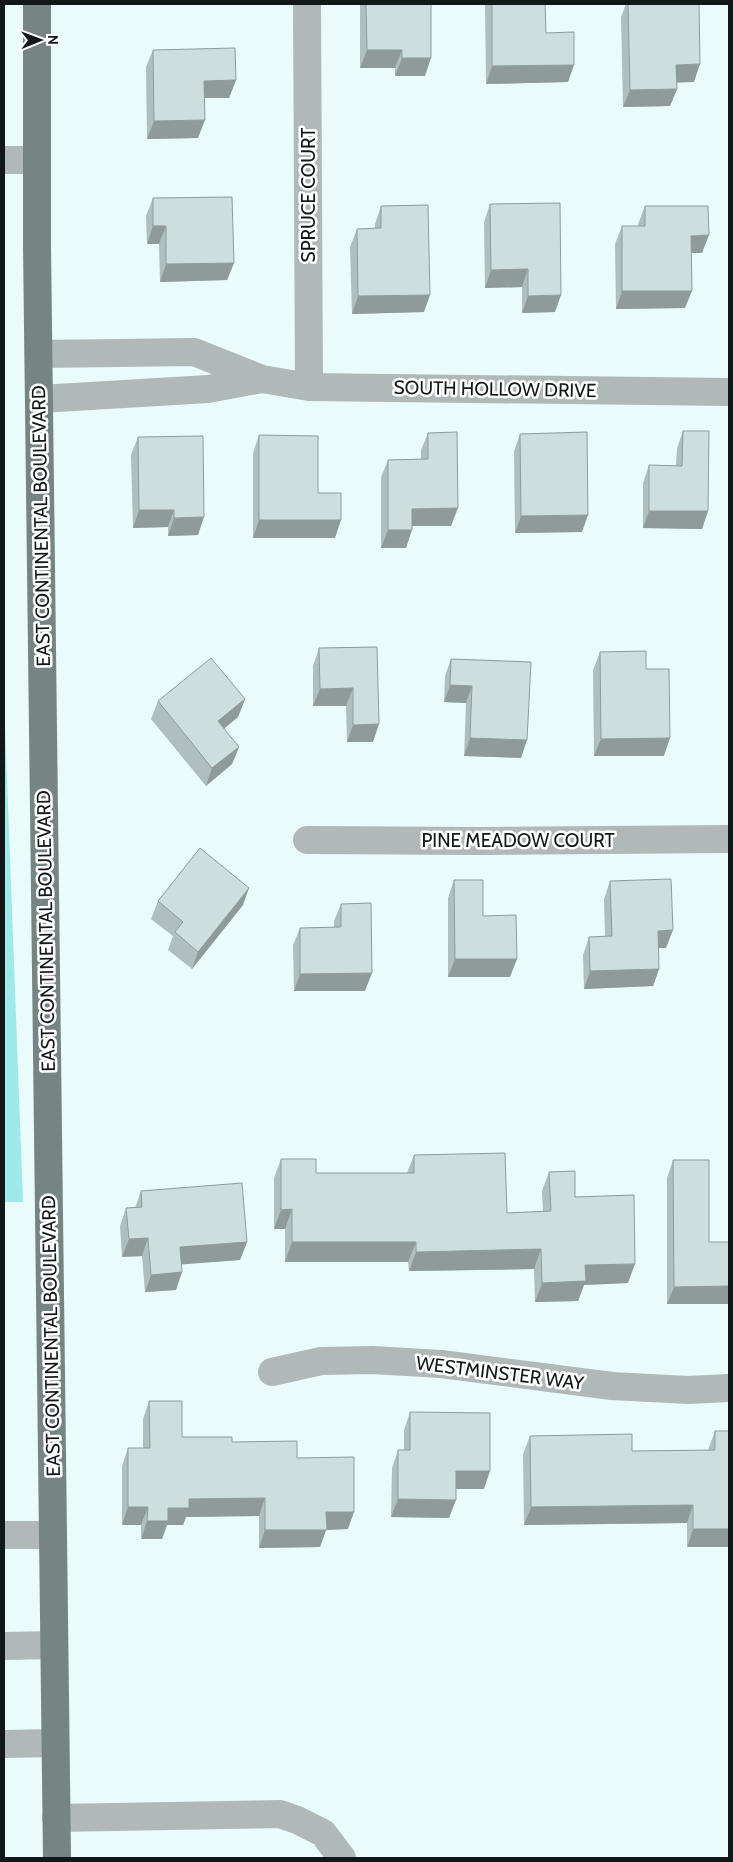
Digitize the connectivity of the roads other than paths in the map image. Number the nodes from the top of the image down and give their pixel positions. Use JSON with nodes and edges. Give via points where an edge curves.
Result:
{"nodes":[{"id":1,"x":37,"y":4,"type":"edge"},
{"id":2,"x":307,"y":4,"type":"edge"},
{"id":3,"x":4,"y":160,"type":"edge"},
{"id":4,"x":37,"y":160,"type":"junction"},
{"id":5,"x":39,"y":354,"type":"junction"},
{"id":6,"x":262,"y":378,"type":"junction"},
{"id":7,"x":309,"y":386,"type":"junction"},
{"id":8,"x":729,"y":392,"type":"edge"},
{"id":9,"x":40,"y":399,"type":"junction"},
{"id":10,"x":729,"y":839,"type":"edge"},
{"id":11,"x":307,"y":840,"type":"dead end"},
{"id":12,"x":272,"y":1372,"type":"dead end"},
{"id":13,"x":729,"y":1388,"type":"edge"},
{"id":14,"x":4,"y":1535,"type":"edge"},
{"id":15,"x":53,"y":1535,"type":"junction"},
{"id":16,"x":54,"y":1645,"type":"junction"},
{"id":17,"x":4,"y":1646,"type":"edge"},
{"id":18,"x":55,"y":1743,"type":"junction"},
{"id":19,"x":4,"y":1744,"type":"edge"},
{"id":20,"x":56,"y":1818,"type":"junction"},
{"id":21,"x":57,"y":1858,"type":"edge"},
{"id":22,"x":342,"y":1858,"type":"edge"}],
"edges":[{"from":1,"to":4,"type":"main road","name":"EAST CONTINENTAL BOULEVARD"},
{"from":2,"to":7,"type":"street","name":"SPRUCE COURT"},
{"from":3,"to":4,"type":"street"},
{"from":4,"to":5,"type":"main road","name":"EAST CONTINENTAL BOULEVARD"},
{"from":5,"to":6,"type":"street","name":"SOUTH HOLLOW DRIVE","via":[[194,352]]},
{"from":5,"to":9,"type":"main road","name":"EAST CONTINENTAL BOULEVARD"},
{"from":6,"to":7,"type":"street","name":"SOUTH HOLLOW DRIVE"},
{"from":6,"to":9,"type":"street","name":"SOUTH HOLLOW DRIVE","via":[[208,389]]},
{"from":7,"to":8,"type":"street","name":"SOUTH HOLLOW DRIVE"},
{"from":9,"to":15,"type":"main road","name":"EAST CONTINENTAL BOULEVARD"},
{"from":10,"to":11,"type":"street","name":"PINE MEADOW COURT"},
{"from":12,"to":13,"type":"street","name":"WESTMINSTER WAY","via":[[321,1361],[372,1360],[441,1364],[612,1386],[688,1390]]},
{"from":14,"to":15,"type":"street"},
{"from":15,"to":16,"type":"main road","name":"EAST CONTINENTAL BOULEVARD"},
{"from":16,"to":17,"type":"street"},
{"from":16,"to":18,"type":"main road","name":"EAST CONTINENTAL BOULEVARD"},
{"from":18,"to":19,"type":"street"},
{"from":18,"to":20,"type":"main road","name":"EAST CONTINENTAL BOULEVARD"},
{"from":20,"to":21,"type":"main road","name":"EAST CONTINENTAL BOULEVARD"},
{"from":20,"to":22,"type":"street","via":[[280,1814],[322,1833]]}]}
